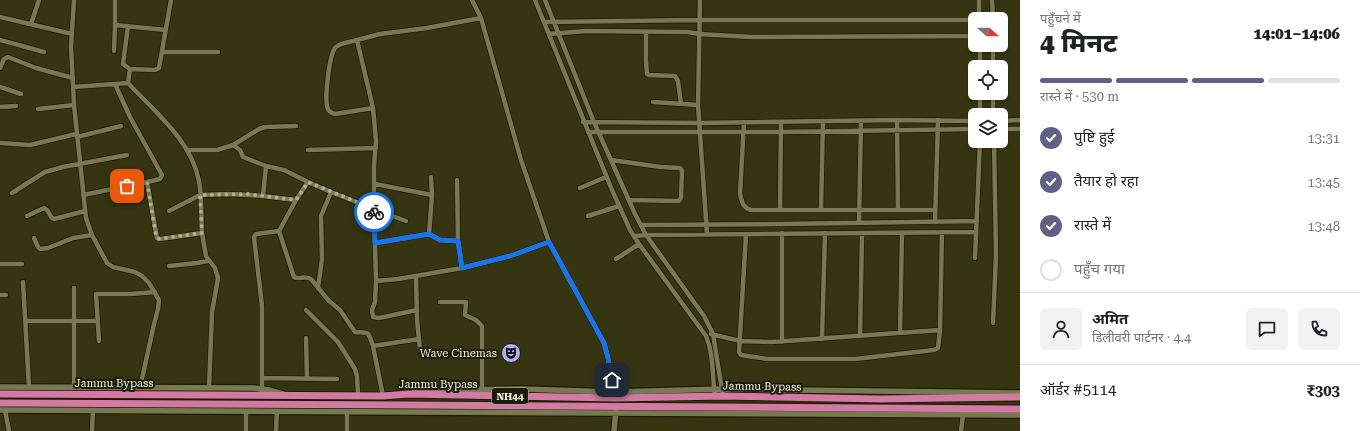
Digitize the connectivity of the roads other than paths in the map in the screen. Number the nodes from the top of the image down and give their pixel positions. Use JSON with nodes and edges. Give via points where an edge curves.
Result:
{"nodes":[{"id":1,"x":39,"y":0,"type":"edge"},
{"id":2,"x":74,"y":0,"type":"edge"},
{"id":3,"x":116,"y":0,"type":"edge"},
{"id":4,"x":171,"y":0,"type":"edge"},
{"id":5,"x":472,"y":0,"type":"edge"},
{"id":6,"x":535,"y":0,"type":"edge"},
{"id":7,"x":545,"y":0,"type":"edge"},
{"id":8,"x":700,"y":0,"type":"edge"},
{"id":9,"x":979,"y":0,"type":"edge"},
{"id":10,"x":992,"y":0,"type":"edge"},
{"id":11,"x":979,"y":12,"type":"edge"},
{"id":12,"x":992,"y":12,"type":"edge"},
{"id":13,"x":0,"y":17,"type":"edge"},
{"id":14,"x":481,"y":18,"type":"junction"},
{"id":15,"x":699,"y":20,"type":"junction"},
{"id":16,"x":968,"y":20,"type":"edge"},
{"id":17,"x":544,"y":22,"type":"junction"},
{"id":18,"x":553,"y":22,"type":"junction"},
{"id":19,"x":31,"y":24,"type":"junction"},
{"id":20,"x":115,"y":25,"type":"junction"},
{"id":21,"x":128,"y":26,"type":"junction"},
{"id":22,"x":166,"y":30,"type":"junction"},
{"id":23,"x":646,"y":32,"type":"junction"},
{"id":24,"x":72,"y":34,"type":"junction"},
{"id":25,"x":549,"y":34,"type":"junction"},
{"id":26,"x":558,"y":34,"type":"junction"},
{"id":27,"x":699,"y":34,"type":"junction"},
{"id":28,"x":968,"y":36,"type":"edge"},
{"id":29,"x":0,"y":40,"type":"edge"},
{"id":30,"x":357,"y":40,"type":"junction"},
{"id":31,"x":114,"y":51,"type":"dead end"},
{"id":32,"x":44,"y":52,"type":"dead end"},
{"id":33,"x":162,"y":52,"type":"junction"},
{"id":34,"x":218,"y":52,"type":"dead end"},
{"id":35,"x":0,"y":68,"type":"edge"},
{"id":36,"x":130,"y":69,"type":"junction"},
{"id":37,"x":72,"y":78,"type":"junction"},
{"id":38,"x":128,"y":83,"type":"junction"},
{"id":39,"x":115,"y":84,"type":"junction"},
{"id":40,"x":73,"y":87,"type":"junction"},
{"id":41,"x":0,"y":88,"type":"edge"},
{"id":42,"x":20,"y":94,"type":"dead end"},
{"id":43,"x":653,"y":102,"type":"dead end"},
{"id":44,"x":681,"y":104,"type":"junction"},
{"id":45,"x":74,"y":105,"type":"junction"},
{"id":46,"x":698,"y":105,"type":"junction"},
{"id":47,"x":16,"y":106,"type":"dead end"},
{"id":48,"x":0,"y":107,"type":"edge"},
{"id":49,"x":372,"y":108,"type":"junction"},
{"id":50,"x":38,"y":109,"type":"dead end"},
{"id":51,"x":898,"y":120,"type":"junction"},
{"id":52,"x":938,"y":120,"type":"junction"},
{"id":53,"x":1020,"y":120,"type":"edge"},
{"id":54,"x":968,"y":121,"type":"edge"},
{"id":55,"x":1008,"y":121,"type":"edge"},
{"id":56,"x":583,"y":122,"type":"junction"},
{"id":57,"x":594,"y":122,"type":"junction"},
{"id":58,"x":744,"y":122,"type":"junction"},
{"id":59,"x":823,"y":122,"type":"junction"},
{"id":60,"x":860,"y":122,"type":"junction"},
{"id":61,"x":700,"y":123,"type":"junction"},
{"id":62,"x":781,"y":123,"type":"junction"},
{"id":63,"x":121,"y":126,"type":"dead end"},
{"id":64,"x":296,"y":126,"type":"dead end"},
{"id":65,"x":938,"y":129,"type":"junction"},
{"id":66,"x":968,"y":129,"type":"edge"},
{"id":67,"x":1008,"y":129,"type":"edge"},
{"id":68,"x":1020,"y":129,"type":"edge"},
{"id":69,"x":860,"y":130,"type":"junction"},
{"id":70,"x":822,"y":131,"type":"junction"},
{"id":71,"x":898,"y":131,"type":"junction"},
{"id":72,"x":588,"y":132,"type":"junction"},
{"id":73,"x":599,"y":132,"type":"junction"},
{"id":74,"x":743,"y":132,"type":"junction"},
{"id":75,"x":781,"y":132,"type":"junction"},
{"id":76,"x":700,"y":133,"type":"junction"},
{"id":77,"x":77,"y":136,"type":"junction"},
{"id":78,"x":1,"y":143,"type":"dead end"},
{"id":79,"x":233,"y":145,"type":"junction"},
{"id":80,"x":376,"y":148,"type":"junction"},
{"id":81,"x":980,"y":148,"type":"edge"},
{"id":82,"x":994,"y":148,"type":"edge"},
{"id":83,"x":188,"y":150,"type":"junction"},
{"id":84,"x":308,"y":150,"type":"dead end"},
{"id":85,"x":127,"y":155,"type":"dead end"},
{"id":86,"x":611,"y":160,"type":"junction"},
{"id":87,"x":80,"y":164,"type":"junction"},
{"id":88,"x":266,"y":166,"type":"junction"},
{"id":89,"x":431,"y":177,"type":"dead end"},
{"id":90,"x":606,"y":177,"type":"junction"},
{"id":91,"x":457,"y":180,"type":"dead end"},
{"id":92,"x":147,"y":182,"type":"junction"},
{"id":93,"x":308,"y":182,"type":"junction"},
{"id":94,"x":375,"y":184,"type":"junction"},
{"id":95,"x":580,"y":188,"type":"dead end"},
{"id":96,"x":331,"y":192,"type":"junction"},
{"id":97,"x":12,"y":193,"type":"dead end"},
{"id":98,"x":83,"y":195,"type":"junction"},
{"id":99,"x":200,"y":195,"type":"junction"},
{"id":100,"x":432,"y":195,"type":"junction"},
{"id":101,"x":264,"y":196,"type":"junction"},
{"id":102,"x":296,"y":200,"type":"junction"},
{"id":103,"x":629,"y":200,"type":"junction"},
{"id":104,"x":619,"y":206,"type":"junction"},
{"id":105,"x":374,"y":209,"type":"junction"},
{"id":106,"x":821,"y":209,"type":"junction"},
{"id":107,"x":780,"y":210,"type":"junction"},
{"id":108,"x":860,"y":210,"type":"junction"},
{"id":109,"x":898,"y":210,"type":"junction"},
{"id":110,"x":935,"y":210,"type":"junction"},
{"id":111,"x":85,"y":211,"type":"junction"},
{"id":112,"x":169,"y":211,"type":"dead end"},
{"id":113,"x":27,"y":216,"type":"dead end"},
{"id":114,"x":588,"y":216,"type":"dead end"},
{"id":115,"x":406,"y":221,"type":"dead end"},
{"id":116,"x":977,"y":221,"type":"junction"},
{"id":117,"x":935,"y":222,"type":"junction"},
{"id":118,"x":859,"y":223,"type":"junction"},
{"id":119,"x":641,"y":225,"type":"junction"},
{"id":120,"x":707,"y":225,"type":"junction"},
{"id":121,"x":280,"y":231,"type":"junction"},
{"id":122,"x":942,"y":232,"type":"junction"},
{"id":123,"x":976,"y":232,"type":"junction"},
{"id":124,"x":202,"y":233,"type":"junction"},
{"id":125,"x":825,"y":233,"type":"junction"},
{"id":126,"x":429,"y":234,"type":"junction"},
{"id":127,"x":646,"y":234,"type":"junction"},
{"id":128,"x":707,"y":234,"type":"junction"},
{"id":129,"x":746,"y":234,"type":"junction"},
{"id":130,"x":782,"y":234,"type":"junction"},
{"id":131,"x":862,"y":234,"type":"junction"},
{"id":132,"x":902,"y":234,"type":"junction"},
{"id":133,"x":92,"y":235,"type":"junction"},
{"id":134,"x":635,"y":236,"type":"junction"},
{"id":135,"x":34,"y":238,"type":"dead end"},
{"id":136,"x":458,"y":241,"type":"junction"},
{"id":137,"x":549,"y":242,"type":"junction"},
{"id":138,"x":375,"y":243,"type":"junction"},
{"id":139,"x":639,"y":244,"type":"junction"},
{"id":140,"x":616,"y":258,"type":"dead end"},
{"id":141,"x":975,"y":258,"type":"dead end"},
{"id":142,"x":208,"y":261,"type":"junction"},
{"id":143,"x":0,"y":264,"type":"edge"},
{"id":144,"x":22,"y":264,"type":"dead end"},
{"id":145,"x":169,"y":266,"type":"dead end"},
{"id":146,"x":462,"y":268,"type":"junction"},
{"id":147,"x":416,"y":276,"type":"junction"},
{"id":148,"x":376,"y":281,"type":"junction"},
{"id":149,"x":23,"y":282,"type":"dead end"},
{"id":150,"x":74,"y":288,"type":"dead end"},
{"id":151,"x":318,"y":288,"type":"junction"},
{"id":152,"x":155,"y":292,"type":"junction"},
{"id":153,"x":6,"y":294,"type":"dead end"},
{"id":154,"x":0,"y":295,"type":"edge"},
{"id":155,"x":440,"y":302,"type":"dead end"},
{"id":156,"x":306,"y":310,"type":"dead end"},
{"id":157,"x":417,"y":310,"type":"junction"},
{"id":158,"x":25,"y":321,"type":"junction"},
{"id":159,"x":74,"y":321,"type":"junction"},
{"id":160,"x":98,"y":321,"type":"junction"},
{"id":161,"x":993,"y":323,"type":"dead end"},
{"id":162,"x":940,"y":330,"type":"junction"},
{"id":163,"x":703,"y":332,"type":"junction"},
{"id":164,"x":900,"y":333,"type":"junction"},
{"id":165,"x":713,"y":334,"type":"junction"},
{"id":166,"x":860,"y":336,"type":"junction"},
{"id":167,"x":306,"y":338,"type":"dead end"},
{"id":168,"x":419,"y":339,"type":"junction"},
{"id":169,"x":822,"y":339,"type":"junction"},
{"id":170,"x":99,"y":341,"type":"dead end"},
{"id":171,"x":740,"y":341,"type":"junction"},
{"id":172,"x":782,"y":342,"type":"junction"},
{"id":173,"x":373,"y":346,"type":"junction"},
{"id":174,"x":420,"y":350,"type":"dead end"},
{"id":175,"x":262,"y":378,"type":"junction"},
{"id":176,"x":307,"y":378,"type":"junction"},
{"id":177,"x":336,"y":379,"type":"dead end"},
{"id":178,"x":29,"y":387,"type":"junction"},
{"id":179,"x":74,"y":387,"type":"junction"},
{"id":180,"x":0,"y":388,"type":"edge"},
{"id":181,"x":140,"y":388,"type":"junction"},
{"id":182,"x":209,"y":388,"type":"junction"},
{"id":183,"x":482,"y":389,"type":"junction"},
{"id":184,"x":262,"y":392,"type":"junction"},
{"id":185,"x":714,"y":393,"type":"junction"},
{"id":186,"x":722,"y":393,"type":"junction"},
{"id":187,"x":1020,"y":393,"type":"edge"},
{"id":188,"x":0,"y":394,"type":"edge"},
{"id":189,"x":408,"y":394,"type":"junction"},
{"id":190,"x":358,"y":395,"type":"junction"},
{"id":191,"x":615,"y":395,"type":"junction"},
{"id":192,"x":383,"y":396,"type":"junction"},
{"id":193,"x":1020,"y":397,"type":"edge"},
{"id":194,"x":0,"y":403,"type":"edge"},
{"id":195,"x":1020,"y":409,"type":"edge"},
{"id":196,"x":3,"y":410,"type":"edge"},
{"id":197,"x":93,"y":410,"type":"junction"},
{"id":198,"x":616,"y":410,"type":"junction"},
{"id":199,"x":246,"y":411,"type":"junction"},
{"id":200,"x":277,"y":411,"type":"junction"},
{"id":201,"x":348,"y":412,"type":"junction"},
{"id":202,"x":964,"y":415,"type":"junction"},
{"id":203,"x":1020,"y":415,"type":"edge"},
{"id":204,"x":9,"y":431,"type":"edge"},
{"id":205,"x":92,"y":431,"type":"edge"},
{"id":206,"x":246,"y":431,"type":"edge"},
{"id":207,"x":276,"y":431,"type":"edge"},
{"id":208,"x":347,"y":431,"type":"edge"},
{"id":209,"x":614,"y":431,"type":"edge"},
{"id":210,"x":961,"y":431,"type":"edge"}],
"edges":[{"from":1,"to":19,"type":"street"},
{"from":2,"to":24,"type":"street"},
{"from":3,"to":20,"type":"street"},
{"from":4,"to":22,"type":"street"},
{"from":5,"to":14,"type":"street"},
{"from":6,"to":17,"type":"street"},
{"from":7,"to":18,"type":"street"},
{"from":8,"to":15,"type":"street"},
{"from":9,"to":11,"type":"street"},
{"from":10,"to":12,"type":"street"},
{"from":13,"to":19,"type":"street"},
{"from":14,"to":30,"type":"street"},
{"from":14,"to":137,"type":"street","via":[[521,160]]},
{"from":15,"to":16,"type":"street"},
{"from":15,"to":18,"type":"street"},
{"from":15,"to":27,"type":"street"},
{"from":17,"to":18,"type":"street"},
{"from":17,"to":25,"type":"street"},
{"from":18,"to":26,"type":"street"},
{"from":19,"to":24,"type":"street"},
{"from":20,"to":21,"type":"street"},
{"from":20,"to":31,"type":"street"},
{"from":21,"to":22,"type":"street"},
{"from":21,"to":36,"type":"street","via":[[123,64]]},
{"from":22,"to":33,"type":"street"},
{"from":23,"to":26,"type":"street"},
{"from":23,"to":27,"type":"street"},
{"from":23,"to":44,"type":"street","via":[[647,74],[675,76]]},
{"from":24,"to":37,"type":"street"},
{"from":25,"to":26,"type":"street"},
{"from":25,"to":56,"type":"street"},
{"from":26,"to":57,"type":"street"},
{"from":27,"to":28,"type":"street","via":[[751,37]]},
{"from":27,"to":46,"type":"street"},
{"from":29,"to":32,"type":"street"},
{"from":30,"to":49,"type":"street"},
{"from":30,"to":49,"type":"street","via":[[337,45],[333,51],[328,79],[328,109],[335,114]]},
{"from":33,"to":34,"type":"street"},
{"from":33,"to":36,"type":"street","via":[[158,70]]},
{"from":35,"to":37,"type":"street","via":[[8,57]]},
{"from":36,"to":38,"type":"street"},
{"from":37,"to":40,"type":"street"},
{"from":38,"to":39,"type":"street"},
{"from":38,"to":83,"type":"street","via":[[180,138]]},
{"from":39,"to":40,"type":"street"},
{"from":39,"to":92,"type":"street","via":[[162,175],[160,179]]},
{"from":40,"to":45,"type":"street"},
{"from":41,"to":42,"type":"street"},
{"from":43,"to":44,"type":"street"},
{"from":44,"to":46,"type":"street"},
{"from":45,"to":50,"type":"street"},
{"from":45,"to":77,"type":"street"},
{"from":46,"to":61,"type":"street"},
{"from":47,"to":48,"type":"street"},
{"from":49,"to":80,"type":"street"},
{"from":51,"to":52,"type":"street"},
{"from":51,"to":60,"type":"street"},
{"from":51,"to":71,"type":"street"},
{"from":52,"to":54,"type":"street"},
{"from":52,"to":65,"type":"street"},
{"from":53,"to":55,"type":"street"},
{"from":56,"to":57,"type":"street"},
{"from":56,"to":72,"type":"street"},
{"from":57,"to":61,"type":"street"},
{"from":57,"to":73,"type":"street"},
{"from":58,"to":61,"type":"street"},
{"from":58,"to":62,"type":"street"},
{"from":58,"to":74,"type":"street"},
{"from":59,"to":60,"type":"street"},
{"from":59,"to":62,"type":"street"},
{"from":59,"to":70,"type":"street"},
{"from":60,"to":69,"type":"street"},
{"from":61,"to":76,"type":"street"},
{"from":62,"to":75,"type":"street"},
{"from":63,"to":77,"type":"street"},
{"from":64,"to":79,"type":"street","via":[[264,127]]},
{"from":65,"to":66,"type":"street"},
{"from":65,"to":71,"type":"street"},
{"from":65,"to":110,"type":"street"},
{"from":67,"to":68,"type":"street"},
{"from":69,"to":70,"type":"street"},
{"from":69,"to":71,"type":"street"},
{"from":69,"to":108,"type":"street"},
{"from":70,"to":75,"type":"street"},
{"from":70,"to":106,"type":"street"},
{"from":71,"to":109,"type":"street"},
{"from":72,"to":73,"type":"street"},
{"from":72,"to":90,"type":"street"},
{"from":73,"to":76,"type":"street"},
{"from":73,"to":86,"type":"street"},
{"from":74,"to":75,"type":"street"},
{"from":74,"to":76,"type":"street"},
{"from":74,"to":107,"type":"street","via":[[740,180],[742,203],[752,210]]},
{"from":75,"to":107,"type":"street"},
{"from":76,"to":120,"type":"street"},
{"from":77,"to":78,"type":"street","via":[[30,145]]},
{"from":77,"to":87,"type":"street"},
{"from":79,"to":83,"type":"street","via":[[217,150]]},
{"from":79,"to":88,"type":"street","via":[[240,150],[243,157]]},
{"from":80,"to":84,"type":"street"},
{"from":80,"to":94,"type":"street"},
{"from":81,"to":116,"type":"street"},
{"from":82,"to":161,"type":"street","via":[[996,255]]},
{"from":83,"to":99,"type":"street","via":[[198,177]]},
{"from":85,"to":87,"type":"street"},
{"from":86,"to":103,"type":"street"},
{"from":86,"to":103,"type":"street","via":[[682,170],[682,198],[679,201]]},
{"from":87,"to":97,"type":"street","via":[[45,172]]},
{"from":87,"to":98,"type":"street"},
{"from":88,"to":93,"type":"street","via":[[284,170]]},
{"from":88,"to":101,"type":"street"},
{"from":89,"to":100,"type":"street"},
{"from":90,"to":95,"type":"street"},
{"from":90,"to":104,"type":"street"},
{"from":91,"to":136,"type":"street"},
{"from":92,"to":98,"type":"street"},
{"from":92,"to":124,"type":"street","via":[[156,238]]},
{"from":93,"to":96,"type":"street"},
{"from":93,"to":102,"type":"street"},
{"from":94,"to":100,"type":"street"},
{"from":94,"to":105,"type":"street"},
{"from":96,"to":105,"type":"street"},
{"from":96,"to":151,"type":"street","via":[[321,216],[322,259]]},
{"from":98,"to":111,"type":"street"},
{"from":99,"to":101,"type":"street"},
{"from":99,"to":112,"type":"street"},
{"from":99,"to":124,"type":"street"},
{"from":100,"to":126,"type":"street"},
{"from":101,"to":102,"type":"street"},
{"from":102,"to":121,"type":"street"},
{"from":103,"to":119,"type":"street"},
{"from":104,"to":114,"type":"street"},
{"from":104,"to":134,"type":"street"},
{"from":105,"to":115,"type":"street"},
{"from":105,"to":138,"type":"street"},
{"from":106,"to":107,"type":"street"},
{"from":106,"to":108,"type":"street"},
{"from":108,"to":109,"type":"street"},
{"from":108,"to":118,"type":"street"},
{"from":109,"to":110,"type":"street"},
{"from":110,"to":117,"type":"street"},
{"from":111,"to":113,"type":"street","via":[[54,219],[44,208]]},
{"from":111,"to":133,"type":"street"},
{"from":116,"to":117,"type":"street"},
{"from":116,"to":123,"type":"street"},
{"from":117,"to":118,"type":"street"},
{"from":118,"to":120,"type":"street"},
{"from":119,"to":120,"type":"street"},
{"from":119,"to":127,"type":"street"},
{"from":120,"to":128,"type":"street"},
{"from":121,"to":151,"type":"street","via":[[294,277],[305,276]]},
{"from":121,"to":175,"type":"street","via":[[256,234],[254,237],[262,306]]},
{"from":122,"to":123,"type":"street"},
{"from":122,"to":132,"type":"street"},
{"from":122,"to":162,"type":"street"},
{"from":123,"to":141,"type":"street"},
{"from":124,"to":142,"type":"street","via":[[204,252]]},
{"from":125,"to":130,"type":"street"},
{"from":125,"to":131,"type":"street"},
{"from":125,"to":169,"type":"street"},
{"from":126,"to":136,"type":"street","via":[[440,240]]},
{"from":126,"to":138,"type":"street"},
{"from":127,"to":128,"type":"street"},
{"from":127,"to":134,"type":"street"},
{"from":127,"to":165,"type":"street","via":[[704,316]]},
{"from":128,"to":129,"type":"street"},
{"from":129,"to":130,"type":"street"},
{"from":129,"to":171,"type":"street"},
{"from":130,"to":172,"type":"street"},
{"from":131,"to":132,"type":"street"},
{"from":131,"to":166,"type":"street"},
{"from":132,"to":164,"type":"street"},
{"from":133,"to":135,"type":"street","via":[[73,238],[41,249]]},
{"from":133,"to":152,"type":"street","via":[[109,265],[142,276]]},
{"from":134,"to":139,"type":"street"},
{"from":136,"to":146,"type":"street"},
{"from":137,"to":146,"type":"street","via":[[510,256]]},
{"from":137,"to":191,"type":"street","via":[[604,343]]},
{"from":138,"to":148,"type":"street"},
{"from":139,"to":140,"type":"street"},
{"from":139,"to":163,"type":"street"},
{"from":142,"to":145,"type":"street"},
{"from":142,"to":182,"type":"street","via":[[215,268],[218,278],[212,312]]},
{"from":143,"to":144,"type":"street"},
{"from":146,"to":147,"type":"street"},
{"from":147,"to":148,"type":"street"},
{"from":147,"to":157,"type":"street"},
{"from":148,"to":157,"type":"street","via":[[373,317]]},
{"from":149,"to":158,"type":"street"},
{"from":150,"to":159,"type":"street"},
{"from":151,"to":173,"type":"street","via":[[340,310],[355,332],[368,334]]},
{"from":152,"to":160,"type":"street","via":[[96,294]]},
{"from":152,"to":181,"type":"street","via":[[159,303]]},
{"from":153,"to":154,"type":"street"},
{"from":155,"to":183,"type":"street","via":[[465,302],[465,315],[482,326]]},
{"from":156,"to":190,"type":"street","via":[[338,342],[355,369]]},
{"from":157,"to":168,"type":"street"},
{"from":158,"to":159,"type":"street"},
{"from":158,"to":178,"type":"street"},
{"from":159,"to":160,"type":"street"},
{"from":159,"to":179,"type":"street"},
{"from":160,"to":170,"type":"street"},
{"from":162,"to":164,"type":"street"},
{"from":162,"to":171,"type":"street","via":[[936,350],[855,359],[744,356],[739,352]]},
{"from":163,"to":165,"type":"street"},
{"from":163,"to":185,"type":"street","via":[[709,346]]},
{"from":164,"to":166,"type":"street"},
{"from":165,"to":171,"type":"street"},
{"from":165,"to":186,"type":"street"},
{"from":166,"to":169,"type":"street"},
{"from":167,"to":176,"type":"street"},
{"from":168,"to":173,"type":"street"},
{"from":168,"to":174,"type":"street"},
{"from":169,"to":172,"type":"street"},
{"from":171,"to":172,"type":"street"},
{"from":173,"to":192,"type":"street"},
{"from":175,"to":176,"type":"street"},
{"from":175,"to":184,"type":"street"},
{"from":176,"to":177,"type":"street"},
{"from":178,"to":179,"type":"street"},
{"from":178,"to":180,"type":"street"},
{"from":179,"to":181,"type":"street"},
{"from":181,"to":182,"type":"street"},
{"from":182,"to":184,"type":"street"},
{"from":183,"to":189,"type":"street","via":[[424,390]]},
{"from":183,"to":191,"type":"street"},
{"from":184,"to":188,"type":"highway","name":"Jammu Bypass","number":"NH44"},
{"from":184,"to":190,"type":"highway","name":"Jammu Bypass","number":"NH44","via":[[284,395]]},
{"from":185,"to":186,"type":"highway","name":"Jammu Bypass","number":"NH44"},
{"from":185,"to":191,"type":"highway","name":"Jammu Bypass","number":"NH44"},
{"from":186,"to":187,"type":"street"},
{"from":186,"to":193,"type":"highway","name":"Jammu Bypass","number":"NH44","via":[[880,399]]},
{"from":189,"to":191,"type":"highway","name":"Jammu Bypass","number":"NH44"},
{"from":189,"to":192,"type":"highway","name":"Jammu Bypass","number":"NH44"},
{"from":190,"to":192,"type":"highway","name":"Jammu Bypass","number":"NH44"},
{"from":191,"to":198,"type":"street"},
{"from":194,"to":198,"type":"highway","name":"Jammu Bypass","number":"NH44"},
{"from":195,"to":198,"type":"highway","name":"Jammu Bypass","number":"NH44"},
{"from":196,"to":197,"type":"street"},
{"from":196,"to":204,"type":"street"},
{"from":197,"to":199,"type":"street"},
{"from":197,"to":205,"type":"street"},
{"from":198,"to":201,"type":"street"},
{"from":198,"to":202,"type":"street"},
{"from":198,"to":209,"type":"street"},
{"from":199,"to":200,"type":"street"},
{"from":199,"to":206,"type":"street"},
{"from":200,"to":201,"type":"street"},
{"from":200,"to":207,"type":"street"},
{"from":201,"to":208,"type":"street"},
{"from":202,"to":203,"type":"street"},
{"from":202,"to":210,"type":"street"}]}
